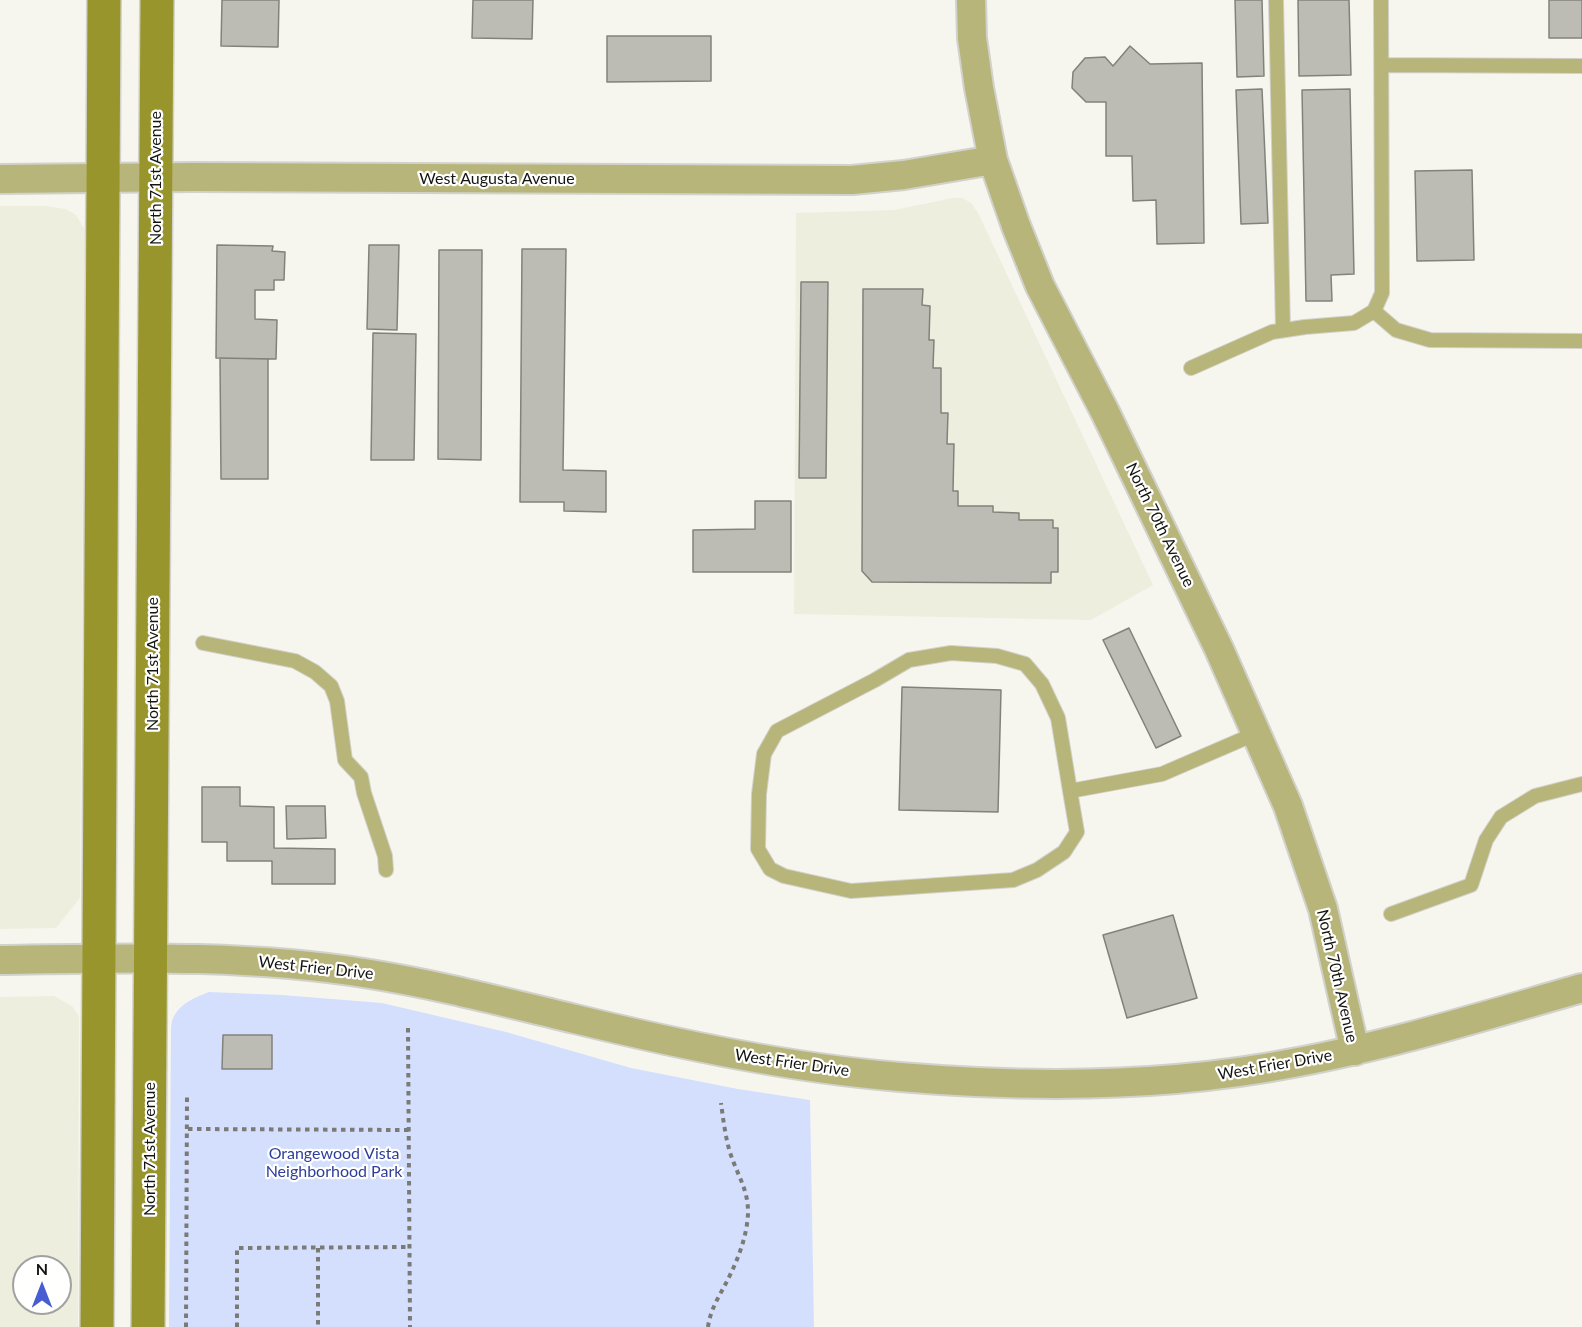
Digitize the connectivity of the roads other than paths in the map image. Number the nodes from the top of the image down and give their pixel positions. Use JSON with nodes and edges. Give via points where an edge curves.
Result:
{"nodes":[{"id":1,"x":104,"y":0,"type":"edge"},
{"id":2,"x":157,"y":0,"type":"edge"},
{"id":3,"x":971,"y":0,"type":"edge"},
{"id":4,"x":1276,"y":0,"type":"edge"},
{"id":5,"x":1381,"y":0,"type":"edge"},
{"id":6,"x":1382,"y":65,"type":"junction"},
{"id":7,"x":1582,"y":66,"type":"edge"},
{"id":8,"x":993,"y":160,"type":"junction"},
{"id":9,"x":104,"y":177,"type":"junction"},
{"id":10,"x":156,"y":177,"type":"junction"},
{"id":11,"x":0,"y":179,"type":"edge"},
{"id":12,"x":1374,"y":311,"type":"junction"},
{"id":13,"x":1283,"y":330,"type":"junction"},
{"id":14,"x":1582,"y":341,"type":"edge"},
{"id":15,"x":1191,"y":368,"type":"dead end"},
{"id":16,"x":203,"y":643,"type":"dead end"},
{"id":17,"x":101,"y":644,"type":"junction"},
{"id":18,"x":153,"y":644,"type":"junction"},
{"id":19,"x":1257,"y":733,"type":"junction"},
{"id":20,"x":1582,"y":784,"type":"edge"},
{"id":21,"x":1070,"y":791,"type":"junction"},
{"id":22,"x":386,"y":870,"type":"dead end"},
{"id":23,"x":1391,"y":914,"type":"dead end"},
{"id":24,"x":152,"y":957,"type":"junction"},
{"id":25,"x":99,"y":958,"type":"junction"},
{"id":26,"x":0,"y":960,"type":"edge"},
{"id":27,"x":1582,"y":988,"type":"edge"},
{"id":28,"x":1355,"y":1051,"type":"junction"},
{"id":29,"x":97,"y":1327,"type":"edge"},
{"id":30,"x":148,"y":1327,"type":"edge"}],
"edges":[{"from":1,"to":9,"type":"street"},
{"from":2,"to":10,"type":"street","name":"North 71st Avenue"},
{"from":3,"to":8,"type":"street","name":"North 70th Avenue","via":[[977,78]]},
{"from":4,"to":13,"type":"lane"},
{"from":5,"to":6,"type":"lane"},
{"from":6,"to":7,"type":"lane"},
{"from":6,"to":12,"type":"lane","via":[[1382,293]]},
{"from":8,"to":10,"type":"street","name":"West Augusta Avenue","via":[[852,180]]},
{"from":8,"to":19,"type":"street","name":"North 70th Avenue","via":[[1040,286],[1105,412]]},
{"from":9,"to":10,"type":"street","name":"West Augusta Avenue"},
{"from":9,"to":11,"type":"street","name":"West Augusta Avenue"},
{"from":9,"to":17,"type":"street"},
{"from":10,"to":18,"type":"street","name":"North 71st Avenue"},
{"from":12,"to":13,"type":"lane","via":[[1354,323]]},
{"from":12,"to":14,"type":"lane","via":[[1396,330],[1430,340]]},
{"from":13,"to":15,"type":"lane"},
{"from":16,"to":22,"type":"lane","via":[[295,661],[331,686],[337,701],[345,760],[362,777]]},
{"from":17,"to":18,"type":"street"},
{"from":17,"to":25,"type":"street"},
{"from":18,"to":24,"type":"street","name":"North 71st Avenue"},
{"from":19,"to":21,"type":"lane","via":[[1162,774]]},
{"from":19,"to":28,"type":"street","name":"North 70th Avenue","via":[[1288,806],[1323,909]]},
{"from":20,"to":23,"type":"lane","via":[[1535,796],[1502,817],[1486,840],[1471,885]]},
{"from":21,"to":21,"type":"lane","via":[[1058,718],[1042,684],[1025,664],[997,656],[951,654],[909,660],[777,731],[764,754],[758,849],[770,869],[784,876],[851,891],[1014,880],[1064,852],[1077,832]]},
{"from":24,"to":25,"type":"street","name":"West Frier Drive"},
{"from":24,"to":28,"type":"street","name":"West Frier Drive","via":[[276,962],[373,974],[739,1056],[808,1068],[901,1077],[991,1083],[1195,1078]]},
{"from":24,"to":30,"type":"street","name":"North 71st Avenue"},
{"from":25,"to":26,"type":"street","name":"West Frier Drive"},
{"from":25,"to":29,"type":"street"},
{"from":27,"to":28,"type":"street","name":"West Frier Drive"}]}
